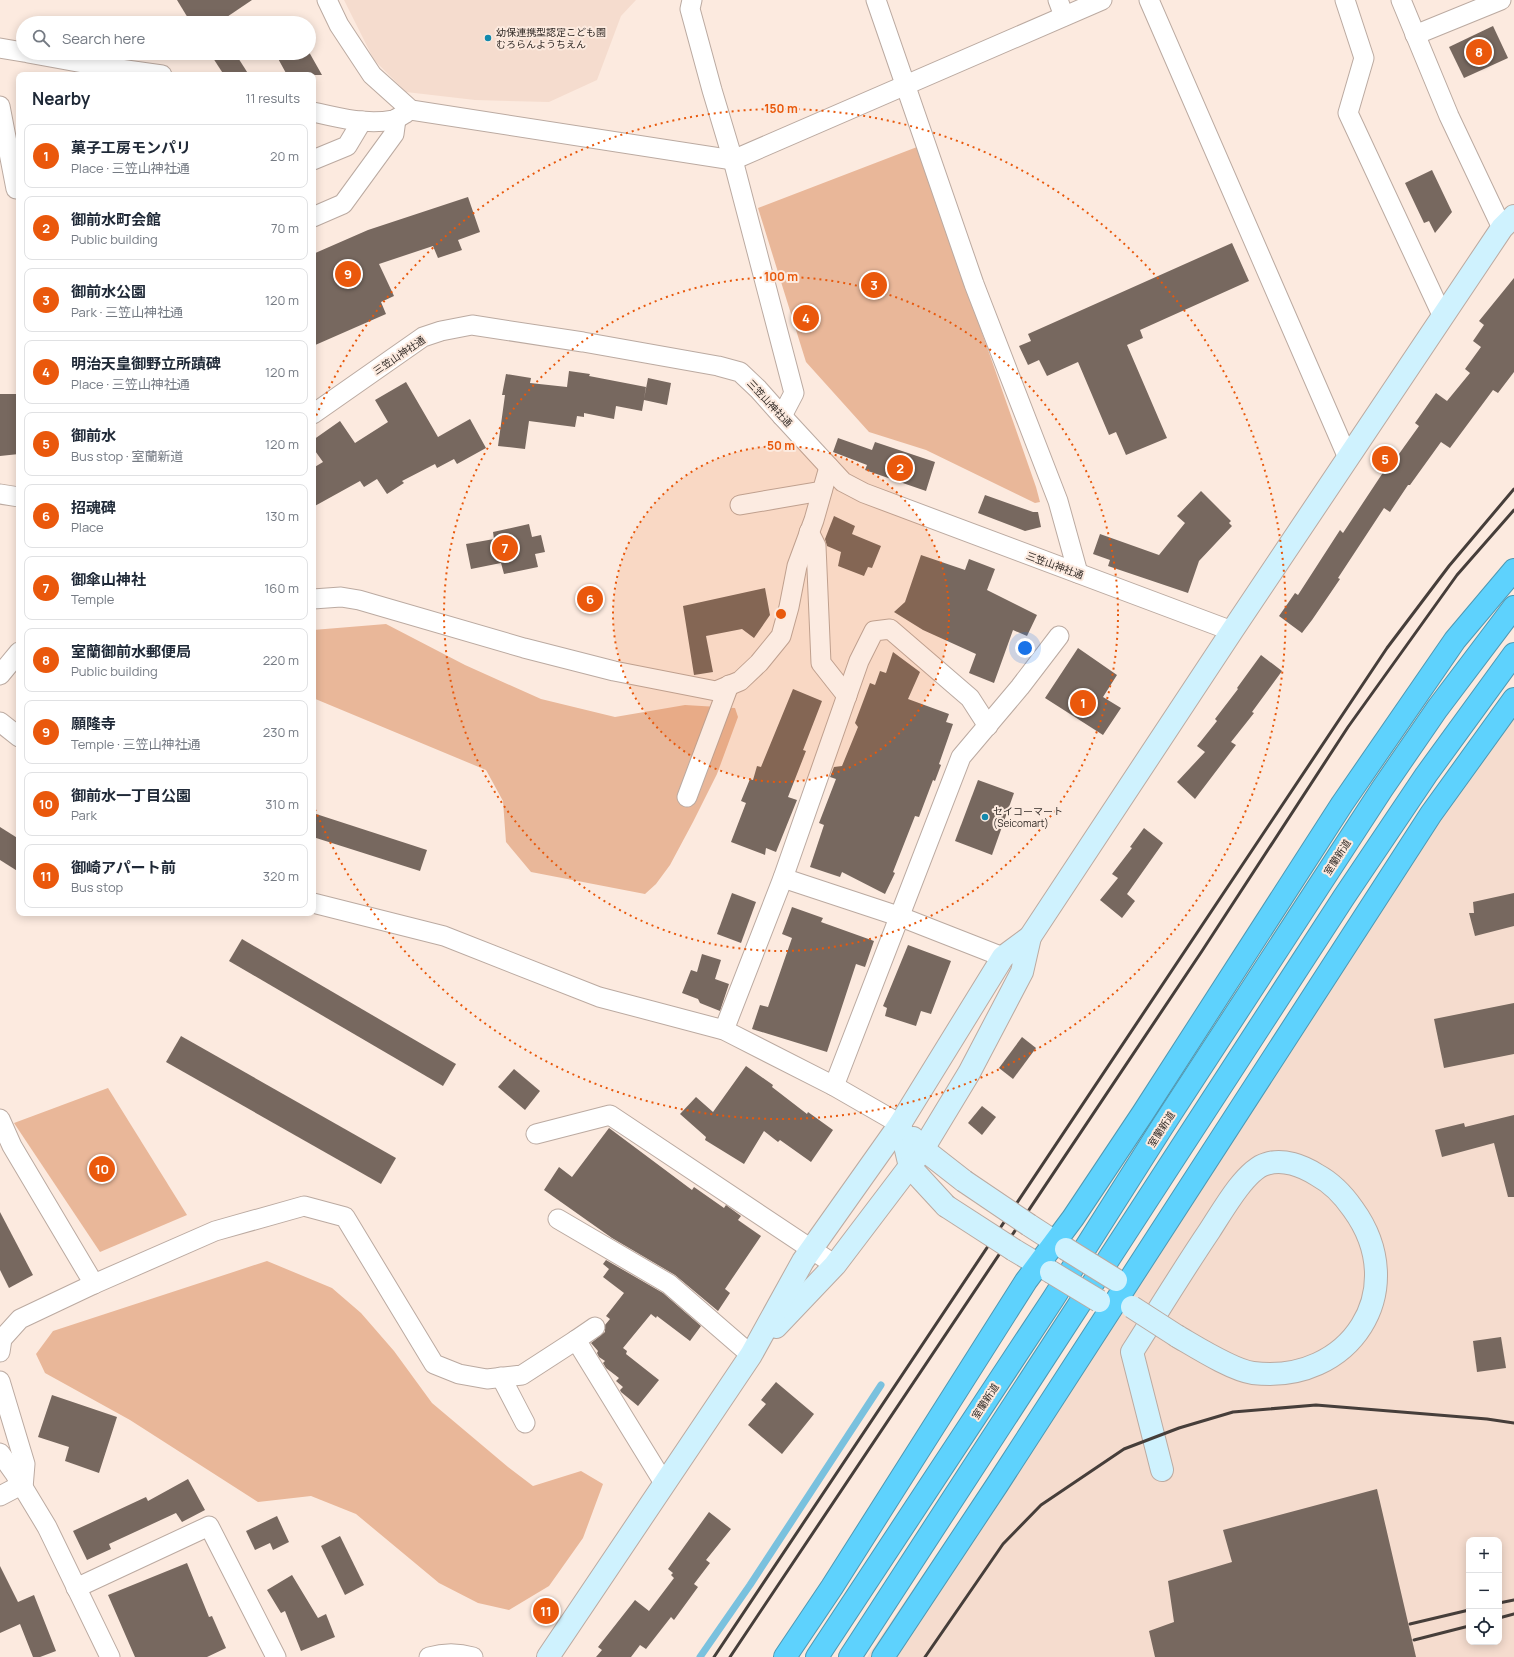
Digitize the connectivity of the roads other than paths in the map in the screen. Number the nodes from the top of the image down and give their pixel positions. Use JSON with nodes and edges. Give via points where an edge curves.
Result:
{"nodes":[{"id":1,"x":327,"y":0,"type":"edge"},
{"id":2,"x":692,"y":0,"type":"edge"},
{"id":3,"x":876,"y":0,"type":"edge"},
{"id":4,"x":1102,"y":0,"type":"edge"},
{"id":5,"x":1149,"y":0,"type":"edge"},
{"id":6,"x":1345,"y":0,"type":"edge"},
{"id":7,"x":1401,"y":0,"type":"edge"},
{"id":8,"x":1501,"y":0,"type":"edge"},
{"id":9,"x":1061,"y":8,"type":"edge"},
{"id":10,"x":1415,"y":35,"type":"junction"},
{"id":11,"x":0,"y":48,"type":"edge"},
{"id":12,"x":16,"y":51,"type":"edge"},
{"id":13,"x":66,"y":60,"type":"edge"},
{"id":14,"x":141,"y":72,"type":"edge"},
{"id":15,"x":906,"y":85,"type":"junction"},
{"id":16,"x":0,"y":106,"type":"edge"},
{"id":17,"x":316,"y":113,"type":"edge"},
{"id":18,"x":403,"y":114,"type":"junction"},
{"id":19,"x":362,"y":121,"type":"junction"},
{"id":20,"x":316,"y":159,"type":"edge"},
{"id":21,"x":733,"y":160,"type":"junction"},
{"id":22,"x":16,"y":189,"type":"dead end"},
{"id":23,"x":316,"y":217,"type":"edge"},
{"id":24,"x":1508,"y":222,"type":"edge"},
{"id":25,"x":1442,"y":317,"type":"junction"},
{"id":26,"x":316,"y":412,"type":"edge"},
{"id":27,"x":782,"y":416,"type":"junction"},
{"id":28,"x":1348,"y":458,"type":"junction"},
{"id":29,"x":829,"y":467,"type":"junction"},
{"id":30,"x":822,"y":491,"type":"junction"},
{"id":31,"x":0,"y":494,"type":"edge"},
{"id":32,"x":16,"y":497,"type":"edge"},
{"id":33,"x":740,"y":505,"type":"dead end"},
{"id":34,"x":809,"y":532,"type":"junction"},
{"id":35,"x":1514,"y":570,"type":"edge"},
{"id":36,"x":1078,"y":573,"type":"junction"},
{"id":37,"x":316,"y":599,"type":"edge"},
{"id":38,"x":1514,"y":608,"type":"edge"},
{"id":39,"x":1232,"y":631,"type":"junction"},
{"id":40,"x":1058,"y":636,"type":"dead end"},
{"id":41,"x":1514,"y":654,"type":"edge"},
{"id":42,"x":16,"y":656,"type":"edge"},
{"id":43,"x":0,"y":675,"type":"edge"},
{"id":44,"x":729,"y":685,"type":"junction"},
{"id":45,"x":847,"y":696,"type":"junction"},
{"id":46,"x":1514,"y":699,"type":"edge"},
{"id":47,"x":0,"y":722,"type":"edge"},
{"id":48,"x":988,"y":726,"type":"junction"},
{"id":49,"x":16,"y":735,"type":"edge"},
{"id":50,"x":686,"y":796,"type":"dead end"},
{"id":51,"x":783,"y":878,"type":"junction"},
{"id":52,"x":316,"y":904,"type":"edge"},
{"id":53,"x":900,"y":917,"type":"junction"},
{"id":54,"x":1030,"y":937,"type":"junction"},
{"id":55,"x":1003,"y":957,"type":"junction"},
{"id":56,"x":724,"y":1030,"type":"junction"},
{"id":57,"x":834,"y":1086,"type":"junction"},
{"id":58,"x":0,"y":1119,"type":"edge"},
{"id":59,"x":900,"y":1124,"type":"junction"},
{"id":60,"x":536,"y":1134,"type":"dead end"},
{"id":61,"x":923,"y":1149,"type":"junction"},
{"id":62,"x":910,"y":1167,"type":"junction"},
{"id":63,"x":558,"y":1219,"type":"dead end"},
{"id":64,"x":1060,"y":1245,"type":"junction"},
{"id":65,"x":812,"y":1249,"type":"junction"},
{"id":66,"x":835,"y":1265,"type":"junction"},
{"id":67,"x":1044,"y":1269,"type":"junction"},
{"id":68,"x":94,"y":1284,"type":"junction"},
{"id":69,"x":1117,"y":1296,"type":"junction"},
{"id":70,"x":595,"y":1326,"type":"dead end"},
{"id":71,"x":576,"y":1340,"type":"junction"},
{"id":72,"x":0,"y":1352,"type":"edge"},
{"id":73,"x":751,"y":1355,"type":"junction"},
{"id":74,"x":501,"y":1377,"type":"junction"},
{"id":75,"x":0,"y":1381,"type":"edge"},
{"id":76,"x":525,"y":1423,"type":"dead end"},
{"id":77,"x":0,"y":1453,"type":"edge"},
{"id":78,"x":1162,"y":1470,"type":"dead end"},
{"id":79,"x":664,"y":1483,"type":"junction"},
{"id":80,"x":22,"y":1486,"type":"junction"},
{"id":81,"x":0,"y":1496,"type":"edge"},
{"id":82,"x":76,"y":1588,"type":"junction"},
{"id":83,"x":110,"y":1657,"type":"edge"},
{"id":84,"x":276,"y":1657,"type":"edge"},
{"id":85,"x":429,"y":1657,"type":"edge"},
{"id":86,"x":473,"y":1657,"type":"edge"},
{"id":87,"x":548,"y":1657,"type":"edge"},
{"id":88,"x":785,"y":1657,"type":"edge"},
{"id":89,"x":817,"y":1657,"type":"edge"},
{"id":90,"x":850,"y":1657,"type":"edge"},
{"id":91,"x":883,"y":1657,"type":"edge"}],
"edges":[{"from":1,"to":18,"type":"street","via":[[339,24],[372,75]]},
{"from":2,"to":21,"type":"street","via":[[690,9]]},
{"from":3,"to":15,"type":"street"},
{"from":4,"to":9,"type":"street"},
{"from":5,"to":28,"type":"street"},
{"from":6,"to":25,"type":"street","via":[[1364,58],[1348,113]]},
{"from":7,"to":10,"type":"street"},
{"from":8,"to":10,"type":"street"},
{"from":9,"to":15,"type":"street"},
{"from":10,"to":24,"type":"street","via":[[1449,116]]},
{"from":11,"to":12,"type":"street"},
{"from":13,"to":14,"type":"street"},
{"from":15,"to":21,"type":"street"},
{"from":15,"to":36,"type":"street","via":[[974,284],[1058,501]]},
{"from":16,"to":22,"type":"street"},
{"from":17,"to":19,"type":"street"},
{"from":18,"to":19,"type":"street","via":[[369,122]]},
{"from":18,"to":21,"type":"street"},
{"from":18,"to":23,"type":"street","via":[[394,134],[343,204]]},
{"from":19,"to":20,"type":"street","via":[[347,146]]},
{"from":21,"to":27,"type":"street","via":[[794,393]]},
{"from":24,"to":25,"type":"street"},
{"from":25,"to":28,"type":"street"},
{"from":26,"to":27,"type":"street","name":"三笠山神社通","via":[[423,337],[472,326],[583,342],[730,369],[740,372],[754,384]]},
{"from":27,"to":29,"type":"street","name":"三笠山神社通"},
{"from":28,"to":39,"type":"street"},
{"from":29,"to":30,"type":"street"},
{"from":29,"to":36,"type":"street","name":"三笠山神社通","via":[[843,482],[864,493]]},
{"from":30,"to":33,"type":"street"},
{"from":30,"to":34,"type":"street"},
{"from":31,"to":32,"type":"street"},
{"from":34,"to":44,"type":"street","via":[[797,566],[780,636],[759,663],[740,681]]},
{"from":34,"to":45,"type":"street","via":[[816,546],[821,663]]},
{"from":35,"to":64,"type":"highway","via":[[1455,640],[1342,804],[1143,1113],[1072,1218]]},
{"from":36,"to":39,"type":"street","name":"三笠山神社通"},
{"from":37,"to":44,"type":"street","via":[[341,597],[377,604],[434,623],[614,671],[716,691]]},
{"from":38,"to":89,"type":"highway","name":"室蘭新道","via":[[1437,709],[1382,788],[1053,1299]]},
{"from":39,"to":54,"type":"street"},
{"from":40,"to":48,"type":"street"},
{"from":41,"to":90,"type":"highway","via":[[1426,775],[1344,897]]},
{"from":42,"to":43,"type":"street"},
{"from":44,"to":50,"type":"street"},
{"from":45,"to":48,"type":"street","via":[[859,660],[874,631],[890,629],[970,698]]},
{"from":45,"to":51,"type":"street"},
{"from":46,"to":69,"type":"highway","via":[[1431,814]]},
{"from":47,"to":49,"type":"street"},
{"from":48,"to":53,"type":"street","via":[[962,757]]},
{"from":51,"to":53,"type":"street"},
{"from":51,"to":56,"type":"street"},
{"from":52,"to":56,"type":"street","via":[[444,936],[599,997]]},
{"from":53,"to":55,"type":"street"},
{"from":53,"to":57,"type":"street"},
{"from":54,"to":55,"type":"street"},
{"from":54,"to":61,"type":"street","via":[[1022,972],[969,1073]]},
{"from":55,"to":59,"type":"street"},
{"from":56,"to":57,"type":"street"},
{"from":57,"to":59,"type":"street"},
{"from":58,"to":68,"type":"street","via":[[12,1146]]},
{"from":59,"to":61,"type":"street"},
{"from":59,"to":62,"type":"street"},
{"from":59,"to":65,"type":"street"},
{"from":60,"to":65,"type":"street","via":[[610,1114]]},
{"from":61,"to":62,"type":"street"},
{"from":61,"to":64,"type":"street","bridge":true,"via":[[964,1181]]},
{"from":62,"to":66,"type":"street"},
{"from":62,"to":67,"type":"street","bridge":true,"via":[[946,1206]]},
{"from":63,"to":73,"type":"street","via":[[669,1284]]},
{"from":64,"to":67,"type":"highway"},
{"from":64,"to":69,"type":"street","bridge":true},
{"from":65,"to":66,"type":"street"},
{"from":65,"to":73,"type":"street"},
{"from":66,"to":73,"type":"street"},
{"from":67,"to":69,"type":"street","bridge":true},
{"from":67,"to":88,"type":"highway"},
{"from":68,"to":72,"type":"street","via":[[20,1319],[2,1339]]},
{"from":68,"to":74,"type":"street","via":[[215,1231],[304,1206],[345,1217],[434,1364],[459,1374],[487,1379]]},
{"from":69,"to":78,"type":"street","bridge":true,"via":[[1178,1336],[1227,1363],[1252,1372],[1276,1374],[1300,1371],[1323,1362],[1344,1348],[1362,1327],[1372,1302],[1376,1275],[1372,1246],[1361,1220],[1346,1199],[1326,1179],[1305,1168],[1283,1162],[1266,1164],[1252,1172],[1238,1188],[1192,1256],[1132,1352]]},
{"from":69,"to":91,"type":"highway","via":[[997,1485]]},
{"from":70,"to":71,"type":"street"},
{"from":71,"to":74,"type":"street","via":[[522,1375]]},
{"from":71,"to":79,"type":"street"},
{"from":73,"to":79,"type":"street"},
{"from":74,"to":76,"type":"street"},
{"from":75,"to":80,"type":"street","via":[[25,1464]]},
{"from":77,"to":80,"type":"street"},
{"from":79,"to":87,"type":"street"},
{"from":80,"to":81,"type":"street"},
{"from":80,"to":82,"type":"street","via":[[47,1527]]},
{"from":82,"to":83,"type":"street"},
{"from":82,"to":84,"type":"street","via":[[209,1526]]},
{"from":85,"to":86,"type":"street","via":[[440,1654]]}]}
